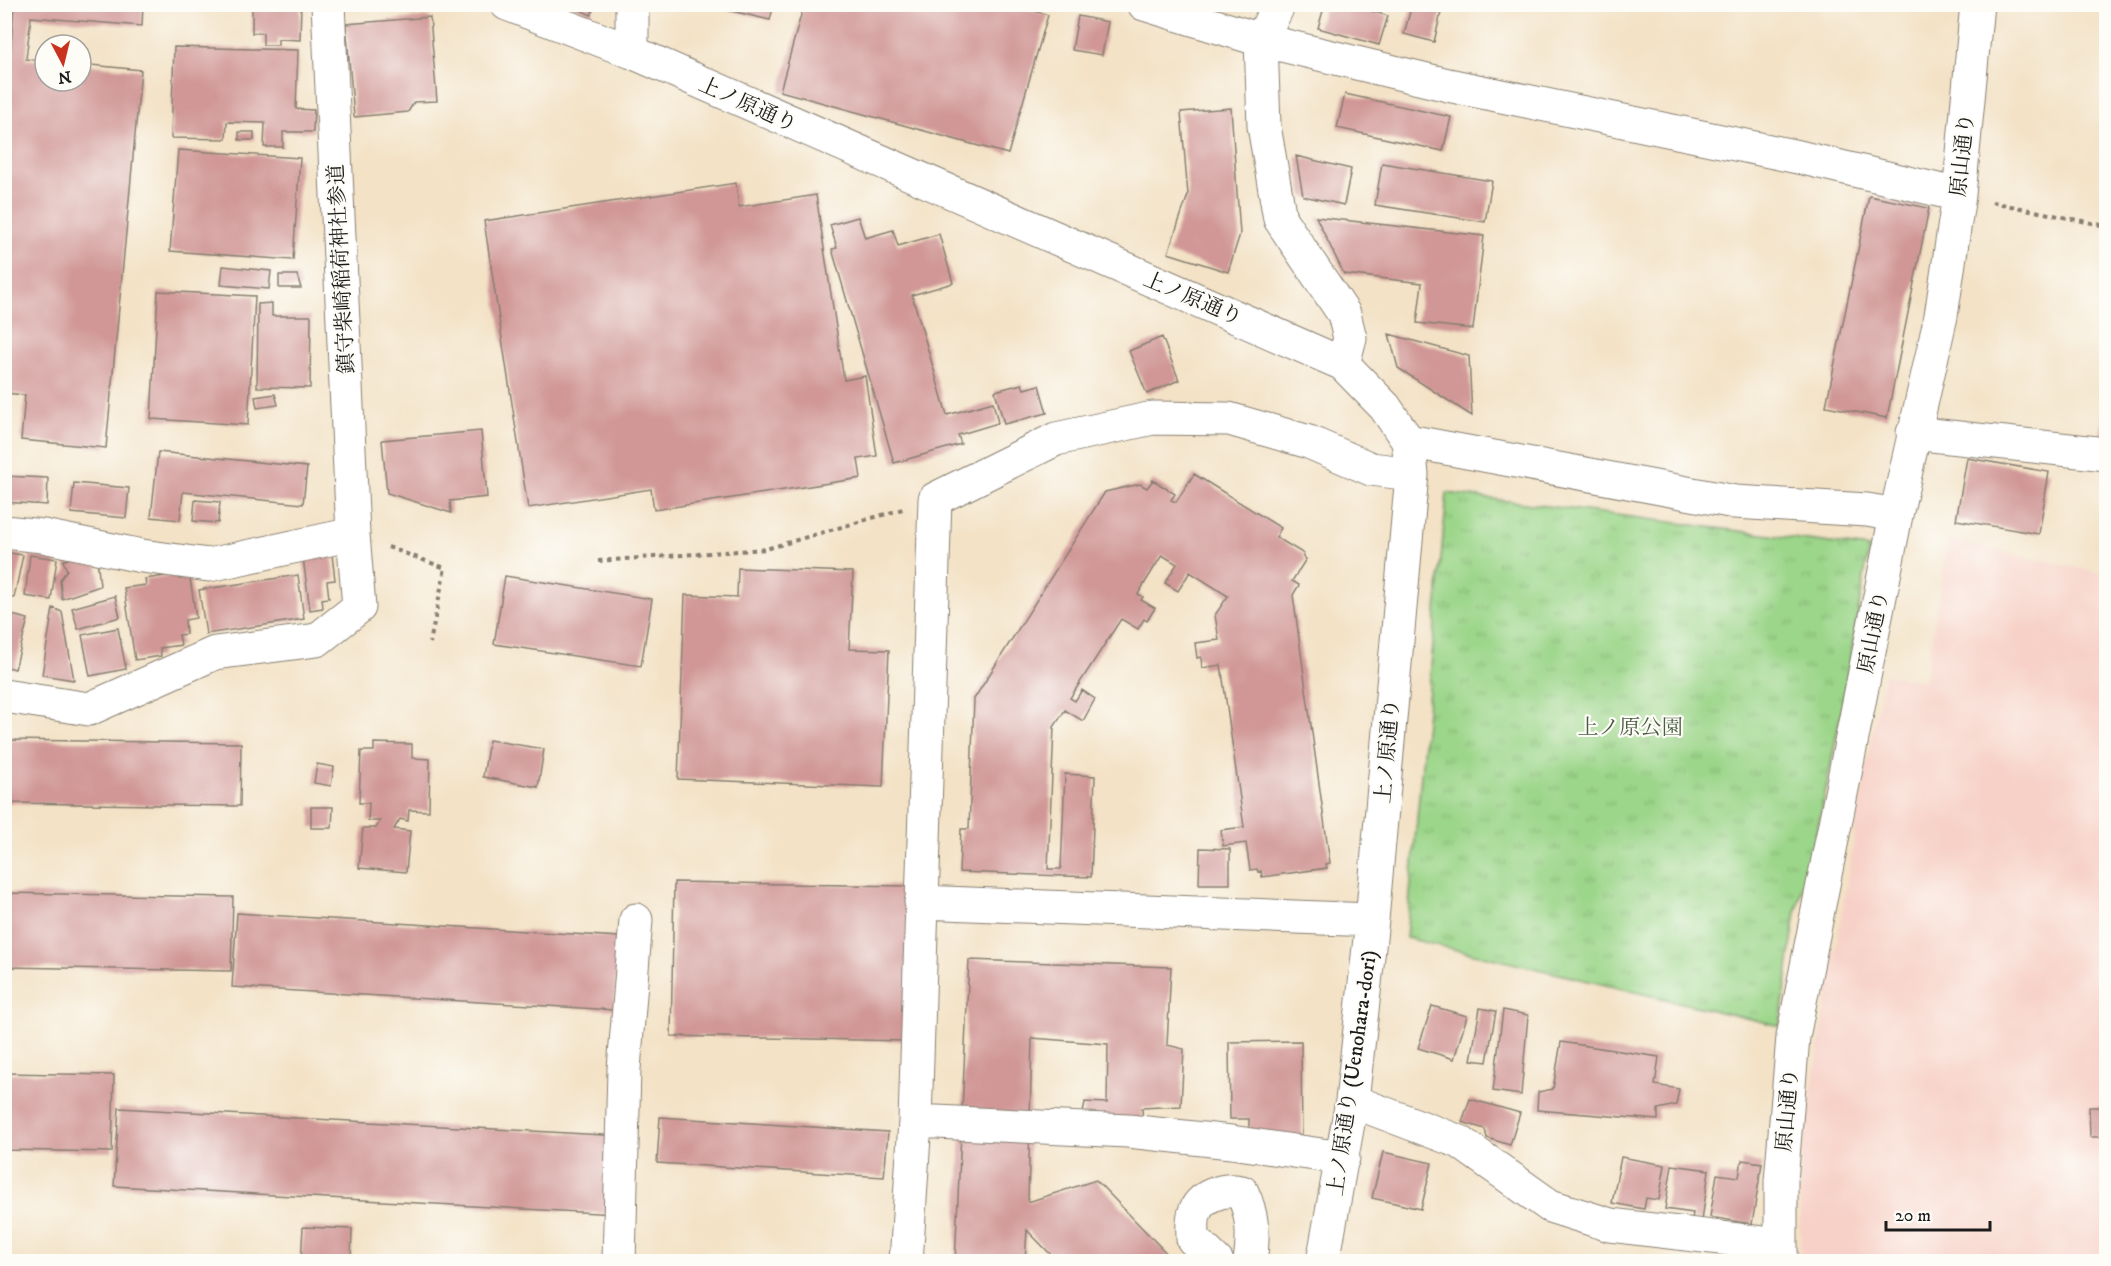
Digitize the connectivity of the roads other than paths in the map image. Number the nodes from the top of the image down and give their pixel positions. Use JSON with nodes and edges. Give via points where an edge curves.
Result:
{"nodes":[{"id":1,"x":328,"y":4,"type":"edge"},
{"id":2,"x":507,"y":4,"type":"edge"},
{"id":3,"x":632,"y":4,"type":"edge"},
{"id":4,"x":1144,"y":4,"type":"edge"},
{"id":5,"x":1280,"y":4,"type":"edge"},
{"id":6,"x":1977,"y":4,"type":"edge"},
{"id":7,"x":1261,"y":40,"type":"junction"},
{"id":8,"x":632,"y":52,"type":"junction"},
{"id":9,"x":1959,"y":195,"type":"junction"},
{"id":10,"x":1343,"y":364,"type":"junction"},
{"id":11,"x":1913,"y":433,"type":"junction"},
{"id":12,"x":1408,"y":441,"type":"junction"},
{"id":13,"x":2106,"y":454,"type":"edge"},
{"id":14,"x":1412,"y":474,"type":"junction"},
{"id":15,"x":1896,"y":515,"type":"junction"},
{"id":16,"x":4,"y":532,"type":"edge"},
{"id":17,"x":353,"y":534,"type":"junction"},
{"id":18,"x":4,"y":696,"type":"edge"},
{"id":19,"x":921,"y":902,"type":"junction"},
{"id":20,"x":636,"y":920,"type":"dead end"},
{"id":21,"x":1372,"y":920,"type":"junction"},
{"id":22,"x":1353,"y":1101,"type":"junction"},
{"id":23,"x":915,"y":1120,"type":"junction"},
{"id":24,"x":1343,"y":1158,"type":"junction"},
{"id":25,"x":1781,"y":1253,"type":"edge"},
{"id":26,"x":618,"y":1262,"type":"edge"},
{"id":27,"x":906,"y":1262,"type":"edge"},
{"id":28,"x":1217,"y":1262,"type":"edge"},
{"id":29,"x":1250,"y":1262,"type":"edge"},
{"id":30,"x":1323,"y":1262,"type":"edge"}],
"edges":[{"from":1,"to":17,"type":"street","name":"鎮守柴崎稲荷神社参道"},
{"from":2,"to":8,"type":"street","name":"上ノ原通り"},
{"from":3,"to":8,"type":"street"},
{"from":4,"to":7,"type":"street"},
{"from":5,"to":7,"type":"street"},
{"from":6,"to":9,"type":"street","name":"原山通り"},
{"from":7,"to":9,"type":"street","via":[[1448,85],[1803,158]]},
{"from":7,"to":10,"type":"street","via":[[1264,126],[1280,219],[1344,314],[1350,338]]},
{"from":8,"to":10,"type":"street","name":"上ノ原通り"},
{"from":9,"to":11,"type":"street","name":"原山通り","via":[[1941,316]]},
{"from":10,"to":12,"type":"street","name":"上ノ原通り","via":[[1385,406]]},
{"from":11,"to":13,"type":"street"},
{"from":11,"to":15,"type":"street","name":"原山通り"},
{"from":12,"to":14,"type":"street","name":"上ノ原通り"},
{"from":12,"to":15,"type":"street","via":[[1735,502]]},
{"from":14,"to":19,"type":"street","via":[[1371,469],[1309,442],[1229,419],[1153,418],[1056,439],[935,499]]},
{"from":14,"to":21,"type":"street","name":"上ノ原通り"},
{"from":15,"to":25,"type":"street","name":"原山通り","via":[[1793,1037],[1781,1181]]},
{"from":16,"to":17,"type":"street","via":[[208,565]]},
{"from":17,"to":18,"type":"street","name":"鎮守柴崎稲荷神社参道","via":[[359,608],[317,640],[215,653],[89,709]]},
{"from":19,"to":21,"type":"street"},
{"from":19,"to":23,"type":"street"},
{"from":20,"to":26,"type":"street","via":[[624,1069]]},
{"from":21,"to":22,"type":"street","name":"上ノ原通り (Uenohara-dori)"},
{"from":22,"to":24,"type":"street","name":"上ノ原通り (Uenohara-dori)"},
{"from":22,"to":25,"type":"street","via":[[1460,1142],[1550,1206],[1610,1225]]},
{"from":23,"to":24,"type":"street","via":[[1128,1131]]},
{"from":23,"to":27,"type":"street"},
{"from":24,"to":30,"type":"street","name":"上ノ原通り (Uenohara-dori)"},
{"from":28,"to":29,"type":"street","via":[[1193,1239],[1194,1214],[1206,1197],[1229,1189],[1242,1192],[1250,1208]]}]}
